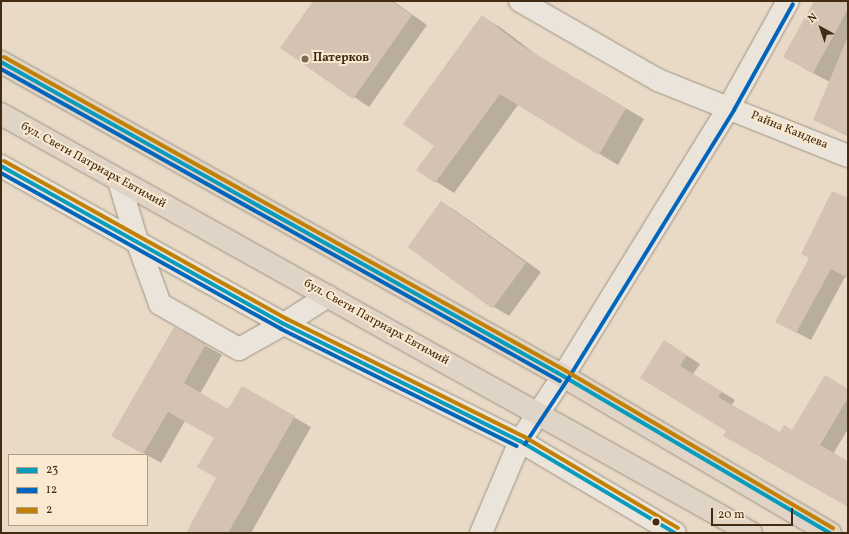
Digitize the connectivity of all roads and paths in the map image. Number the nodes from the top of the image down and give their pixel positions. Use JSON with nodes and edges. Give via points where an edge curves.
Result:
{"nodes":[{"id":1,"x":520,"y":1,"type":"edge"},
{"id":2,"x":788,"y":1,"type":"edge"},
{"id":3,"x":1,"y":62,"type":"edge"},
{"id":4,"x":729,"y":107,"type":"junction"},
{"id":5,"x":1,"y":114,"type":"edge"},
{"id":6,"x":848,"y":156,"type":"edge"},
{"id":7,"x":1,"y":166,"type":"edge"},
{"id":8,"x":119,"y":181,"type":"junction"},
{"id":9,"x":137,"y":241,"type":"junction"},
{"id":10,"x":328,"y":296,"type":"junction"},
{"id":11,"x":284,"y":324,"type":"junction"},
{"id":12,"x":563,"y":376,"type":"junction"},
{"id":13,"x":537,"y":415,"type":"junction"},
{"id":14,"x":520,"y":440,"type":"junction"},
{"id":15,"x":482,"y":532,"type":"edge"},
{"id":16,"x":675,"y":533,"type":"edge"},
{"id":17,"x":751,"y":533,"type":"edge"},
{"id":18,"x":830,"y":533,"type":"edge"}],
"edges":[{"from":1,"to":4,"type":"street","name":"Райна Кандева","via":[[658,80]]},
{"from":2,"to":4,"type":"street"},
{"from":3,"to":12,"type":"main road"},
{"from":4,"to":6,"type":"street","name":"Райна Кандева"},
{"from":4,"to":12,"type":"street"},
{"from":5,"to":8,"type":"main road","name":"бул. Свети Патриарх Евтимий"},
{"from":7,"to":9,"type":"street"},
{"from":8,"to":9,"type":"street"},
{"from":8,"to":10,"type":"main road","name":"бул. Свети Патриарх Евтимий"},
{"from":9,"to":11,"type":"street"},
{"from":9,"to":11,"type":"street","via":[[160,304],[226,342],[239,349]]},
{"from":10,"to":11,"type":"street"},
{"from":10,"to":13,"type":"main road","name":"бул. Свети Патриарх Евтимий"},
{"from":11,"to":14,"type":"street"},
{"from":12,"to":13,"type":"street"},
{"from":12,"to":18,"type":"main road"},
{"from":13,"to":14,"type":"street"},
{"from":13,"to":17,"type":"main road","name":"бул. Свети Патриарх Евтимий"},
{"from":14,"to":15,"type":"street"},
{"from":14,"to":16,"type":"street"}]}
